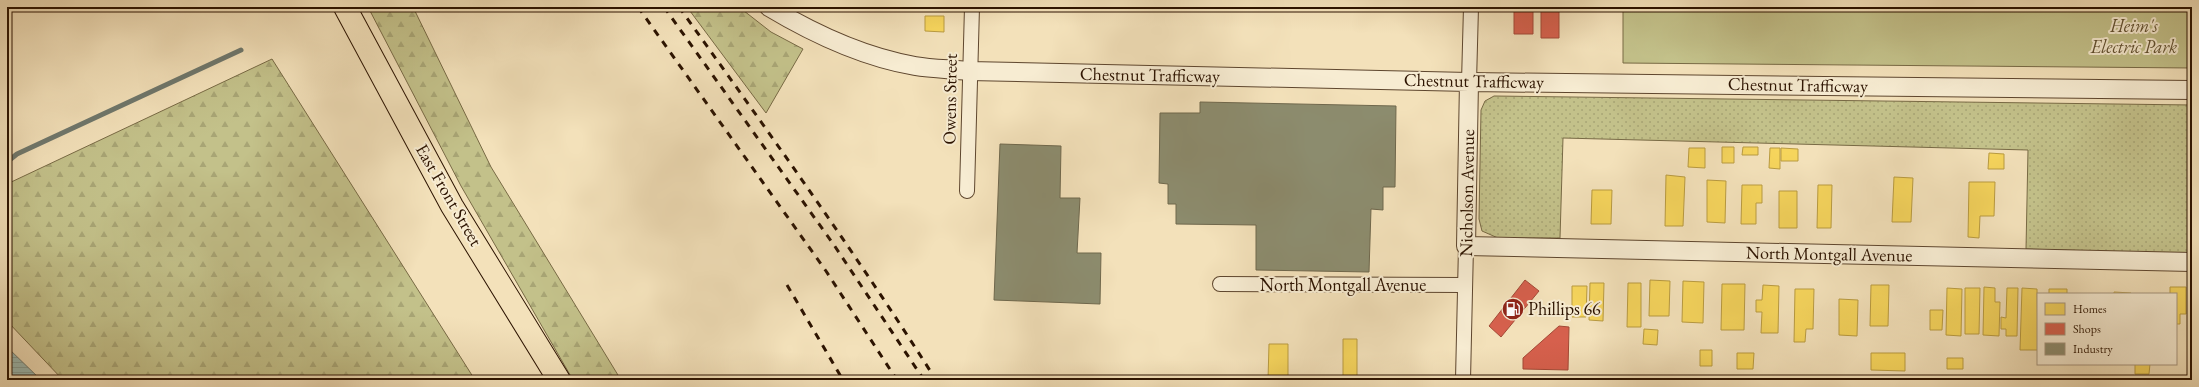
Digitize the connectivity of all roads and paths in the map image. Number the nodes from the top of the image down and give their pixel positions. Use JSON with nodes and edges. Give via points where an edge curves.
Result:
{"nodes":[{"id":1,"x":345,"y":7,"type":"edge"},
{"id":2,"x":769,"y":7,"type":"edge"},
{"id":3,"x":972,"y":7,"type":"edge"},
{"id":4,"x":1471,"y":7,"type":"edge"},
{"id":5,"x":970,"y":71,"type":"junction"},
{"id":6,"x":1469,"y":82,"type":"junction"},
{"id":7,"x":2192,"y":90,"type":"edge"},
{"id":8,"x":967,"y":191,"type":"dead end"},
{"id":9,"x":1466,"y":246,"type":"junction"},
{"id":10,"x":2192,"y":262,"type":"edge"},
{"id":11,"x":1220,"y":284,"type":"dead end"},
{"id":12,"x":1466,"y":285,"type":"junction"},
{"id":13,"x":559,"y":380,"type":"edge"},
{"id":14,"x":1463,"y":380,"type":"edge"}],
"edges":[{"from":1,"to":13,"type":"main road","name":"East Front Street","via":[[452,206]]},
{"from":2,"to":5,"type":"street","name":"Chestnut Trafficway","via":[[821,36],[871,54],[915,66]]},
{"from":3,"to":5,"type":"street","name":"Owens Street"},
{"from":4,"to":6,"type":"street","name":"Nicholson Avenue"},
{"from":5,"to":6,"type":"street","name":"Chestnut Trafficway"},
{"from":5,"to":8,"type":"street","name":"Owens Street"},
{"from":6,"to":7,"type":"street","name":"Chestnut Trafficway"},
{"from":6,"to":9,"type":"street","name":"Nicholson Avenue"},
{"from":9,"to":10,"type":"street","name":"North Montgall Avenue"},
{"from":9,"to":12,"type":"street","name":"Nicholson Avenue"},
{"from":11,"to":12,"type":"street","name":"North Montgall Avenue"},
{"from":12,"to":14,"type":"street","name":"Nicholson Avenue"}]}
